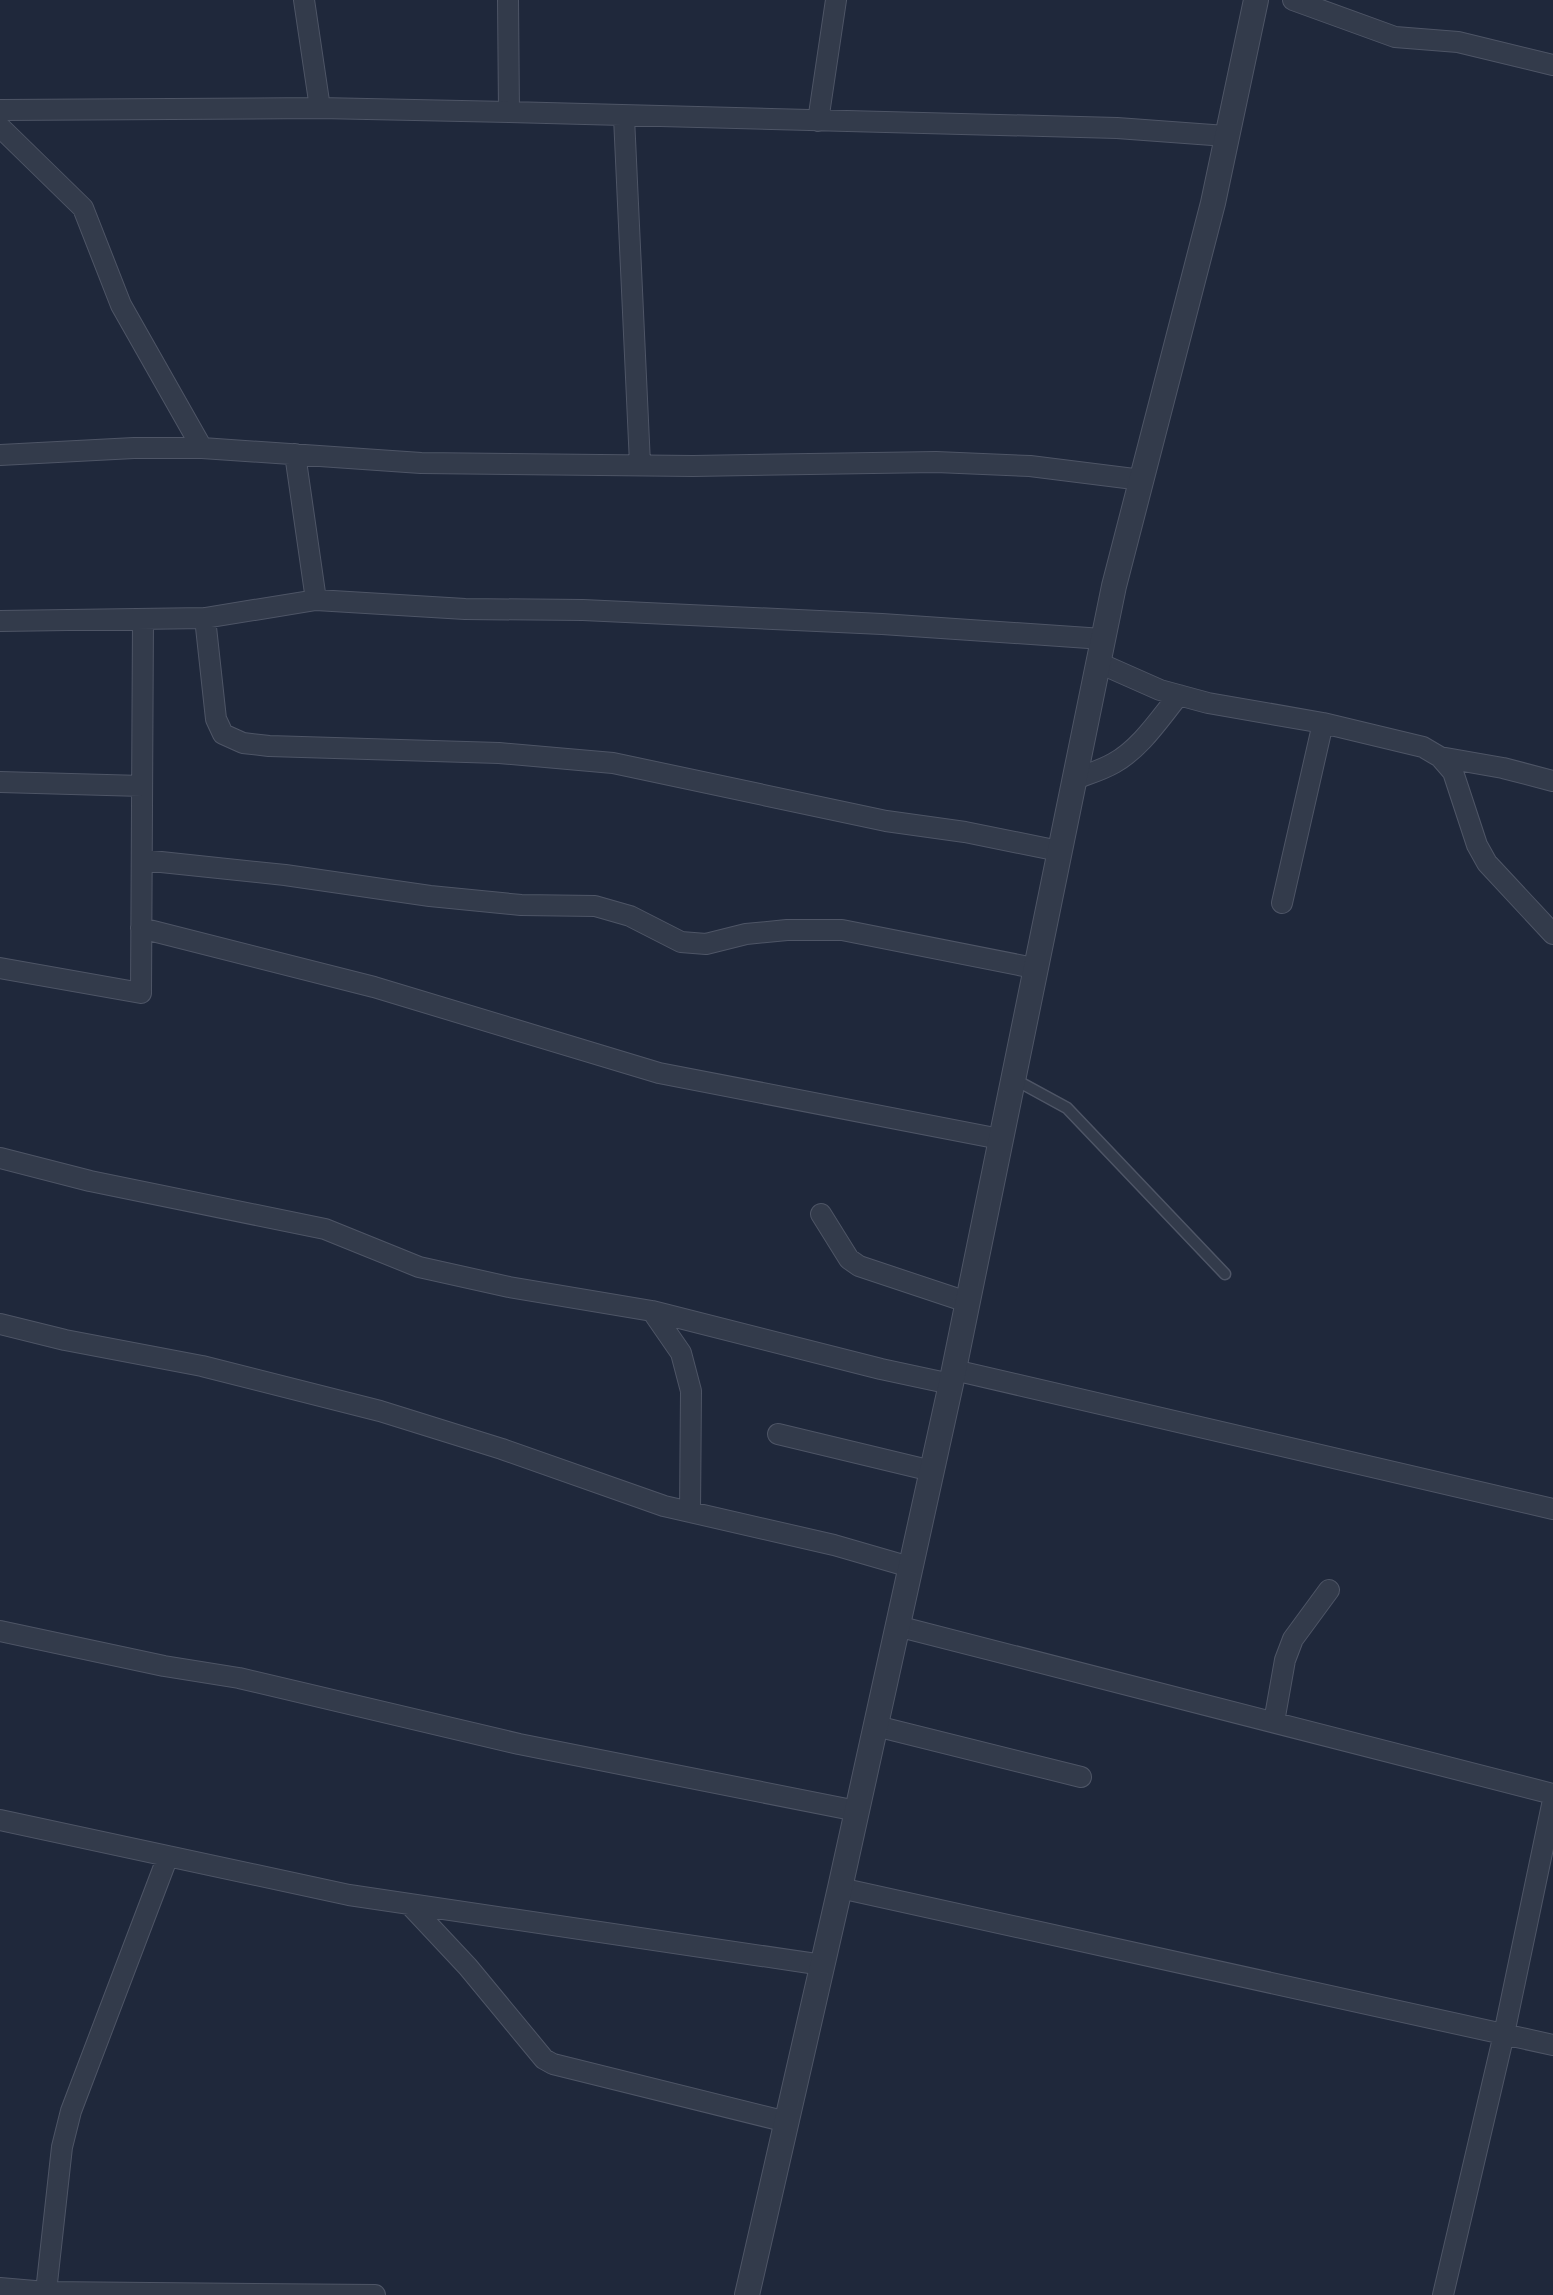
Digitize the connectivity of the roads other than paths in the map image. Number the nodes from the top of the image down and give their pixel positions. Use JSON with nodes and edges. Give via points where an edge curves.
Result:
{"nodes":[{"id":1,"x":304,"y":0,"type":"edge"},
{"id":2,"x":508,"y":0,"type":"edge"},
{"id":3,"x":836,"y":0,"type":"edge"},
{"id":4,"x":1256,"y":0,"type":"edge"},
{"id":5,"x":1293,"y":0,"type":"edge"},
{"id":6,"x":1553,"y":65,"type":"edge"},
{"id":7,"x":320,"y":108,"type":"junction"},
{"id":8,"x":0,"y":110,"type":"edge"},
{"id":9,"x":509,"y":112,"type":"junction"},
{"id":10,"x":624,"y":117,"type":"junction"},
{"id":11,"x":818,"y":121,"type":"junction"},
{"id":12,"x":0,"y":127,"type":"edge"},
{"id":13,"x":1226,"y":136,"type":"junction"},
{"id":14,"x":202,"y":448,"type":"junction"},
{"id":15,"x":295,"y":454,"type":"junction"},
{"id":16,"x":0,"y":455,"type":"edge"},
{"id":17,"x":640,"y":464,"type":"junction"},
{"id":18,"x":1142,"y":480,"type":"junction"},
{"id":19,"x":316,"y":600,"type":"junction"},
{"id":20,"x":204,"y":618,"type":"junction"},
{"id":21,"x":143,"y":619,"type":"junction"},
{"id":22,"x":0,"y":621,"type":"edge"},
{"id":23,"x":1104,"y":639,"type":"junction"},
{"id":24,"x":1099,"y":663,"type":"junction"},
{"id":25,"x":1179,"y":695,"type":"junction"},
{"id":26,"x":1323,"y":723,"type":"junction"},
{"id":27,"x":1440,"y":757,"type":"junction"},
{"id":28,"x":1075,"y":779,"type":"junction"},
{"id":29,"x":1553,"y":781,"type":"edge"},
{"id":30,"x":0,"y":782,"type":"edge"},
{"id":31,"x":142,"y":786,"type":"junction"},
{"id":32,"x":1059,"y":851,"type":"junction"},
{"id":33,"x":141,"y":860,"type":"junction"},
{"id":34,"x":1282,"y":903,"type":"dead end"},
{"id":35,"x":141,"y":928,"type":"junction"},
{"id":36,"x":1553,"y":934,"type":"edge"},
{"id":37,"x":0,"y":968,"type":"edge"},
{"id":38,"x":1034,"y":968,"type":"junction"},
{"id":39,"x":1011,"y":1078,"type":"junction"},
{"id":40,"x":1000,"y":1139,"type":"junction"},
{"id":41,"x":0,"y":1158,"type":"edge"},
{"id":42,"x":821,"y":1214,"type":"dead end"},
{"id":43,"x":1225,"y":1274,"type":"dead end"},
{"id":44,"x":967,"y":1302,"type":"junction"},
{"id":45,"x":652,"y":1311,"type":"junction"},
{"id":46,"x":0,"y":1324,"type":"edge"},
{"id":47,"x":952,"y":1377,"type":"junction"},
{"id":48,"x":778,"y":1434,"type":"dead end"},
{"id":49,"x":932,"y":1471,"type":"junction"},
{"id":50,"x":1553,"y":1509,"type":"edge"},
{"id":51,"x":690,"y":1512,"type":"junction"},
{"id":52,"x":910,"y":1567,"type":"junction"},
{"id":53,"x":1329,"y":1590,"type":"dead end"},
{"id":54,"x":897,"y":1626,"type":"junction"},
{"id":55,"x":0,"y":1631,"type":"edge"},
{"id":56,"x":1274,"y":1722,"type":"junction"},
{"id":57,"x":876,"y":1725,"type":"junction"},
{"id":58,"x":1081,"y":1777,"type":"dead end"},
{"id":59,"x":1553,"y":1794,"type":"edge"},
{"id":60,"x":1553,"y":1800,"type":"edge"},
{"id":61,"x":857,"y":1811,"type":"junction"},
{"id":62,"x":0,"y":1820,"type":"edge"},
{"id":63,"x":168,"y":1856,"type":"junction"},
{"id":64,"x":840,"y":1888,"type":"junction"},
{"id":65,"x":409,"y":1904,"type":"junction"},
{"id":66,"x":823,"y":1965,"type":"junction"},
{"id":67,"x":1504,"y":2034,"type":"junction"},
{"id":68,"x":1553,"y":2046,"type":"edge"},
{"id":69,"x":787,"y":2122,"type":"junction"},
{"id":70,"x":0,"y":2288,"type":"edge"},
{"id":71,"x":46,"y":2292,"type":"junction"},
{"id":72,"x":375,"y":2295,"type":"edge"},
{"id":73,"x":747,"y":2295,"type":"edge"},
{"id":74,"x":1443,"y":2295,"type":"edge"}],
"edges":[{"from":1,"to":7,"type":"street"},
{"from":2,"to":9,"type":"street"},
{"from":3,"to":11,"type":"street"},
{"from":4,"to":13,"type":"street"},
{"from":5,"to":6,"type":"street","via":[[1395,38],[1458,42]]},
{"from":7,"to":8,"type":"street"},
{"from":7,"to":9,"type":"street"},
{"from":9,"to":10,"type":"street"},
{"from":10,"to":11,"type":"street"},
{"from":10,"to":17,"type":"street"},
{"from":11,"to":13,"type":"street","via":[[1117,128]]},
{"from":12,"to":14,"type":"street","via":[[83,207],[120,305]]},
{"from":13,"to":18,"type":"street","via":[[1213,203]]},
{"from":14,"to":15,"type":"street"},
{"from":14,"to":16,"type":"street"},
{"from":15,"to":17,"type":"street","via":[[411,463]]},
{"from":15,"to":19,"type":"street"},
{"from":17,"to":18,"type":"street","via":[[936,462],[1030,466]]},
{"from":18,"to":23,"type":"street"},
{"from":19,"to":20,"type":"street"},
{"from":19,"to":23,"type":"street","via":[[882,624]]},
{"from":20,"to":21,"type":"street"},
{"from":20,"to":32,"type":"street","via":[[216,719],[223,734],[243,742],[499,753],[613,763],[885,821]]},
{"from":21,"to":22,"type":"street"},
{"from":21,"to":31,"type":"street"},
{"from":23,"to":24,"type":"street"},
{"from":24,"to":25,"type":"street"},
{"from":24,"to":28,"type":"street"},
{"from":25,"to":26,"type":"street"},
{"from":25,"to":28,"type":"street","via":[[1143,740],[1124,756]]},
{"from":26,"to":27,"type":"street","via":[[1423,747]]},
{"from":26,"to":34,"type":"street"},
{"from":27,"to":29,"type":"street"},
{"from":27,"to":36,"type":"street","via":[[1453,772],[1487,863]]},
{"from":28,"to":32,"type":"street"},
{"from":30,"to":31,"type":"street"},
{"from":31,"to":33,"type":"street"},
{"from":32,"to":38,"type":"street"},
{"from":33,"to":35,"type":"street"},
{"from":33,"to":38,"type":"street","via":[[430,896],[520,905],[595,906],[630,916],[681,942],[706,944],[787,930],[842,930]]},
{"from":35,"to":37,"type":"street","via":[[141,993]]},
{"from":35,"to":40,"type":"street","via":[[374,987],[658,1073]]},
{"from":38,"to":39,"type":"street"},
{"from":39,"to":40,"type":"street"},
{"from":39,"to":43,"type":"lane","via":[[1067,1108]]},
{"from":40,"to":44,"type":"street"},
{"from":41,"to":45,"type":"street","via":[[90,1181],[325,1229],[419,1267]]},
{"from":42,"to":44,"type":"street","via":[[849,1259],[860,1266]]},
{"from":44,"to":47,"type":"street"},
{"from":45,"to":47,"type":"street","via":[[817,1353]]},
{"from":45,"to":51,"type":"street","via":[[681,1353],[691,1391]]},
{"from":46,"to":51,"type":"street","via":[[202,1366],[380,1411]]},
{"from":47,"to":49,"type":"street"},
{"from":47,"to":50,"type":"street"},
{"from":48,"to":49,"type":"street"},
{"from":49,"to":52,"type":"street"},
{"from":51,"to":52,"type":"street"},
{"from":52,"to":54,"type":"street"},
{"from":53,"to":56,"type":"street","via":[[1293,1639],[1285,1660]]},
{"from":54,"to":56,"type":"street"},
{"from":54,"to":57,"type":"street"},
{"from":55,"to":61,"type":"street","via":[[238,1678],[519,1744]]},
{"from":56,"to":59,"type":"street"},
{"from":57,"to":58,"type":"street"},
{"from":57,"to":61,"type":"street"},
{"from":60,"to":67,"type":"street"},
{"from":61,"to":64,"type":"street"},
{"from":62,"to":63,"type":"street"},
{"from":63,"to":65,"type":"street"},
{"from":63,"to":71,"type":"street","via":[[70,2111],[62,2147]]},
{"from":64,"to":66,"type":"street"},
{"from":64,"to":67,"type":"street"},
{"from":65,"to":66,"type":"street"},
{"from":65,"to":69,"type":"street","via":[[468,1967],[544,2059]]},
{"from":66,"to":69,"type":"street"},
{"from":67,"to":68,"type":"street"},
{"from":67,"to":74,"type":"street"},
{"from":69,"to":73,"type":"street"},
{"from":70,"to":71,"type":"street"},
{"from":71,"to":72,"type":"street"}]}
